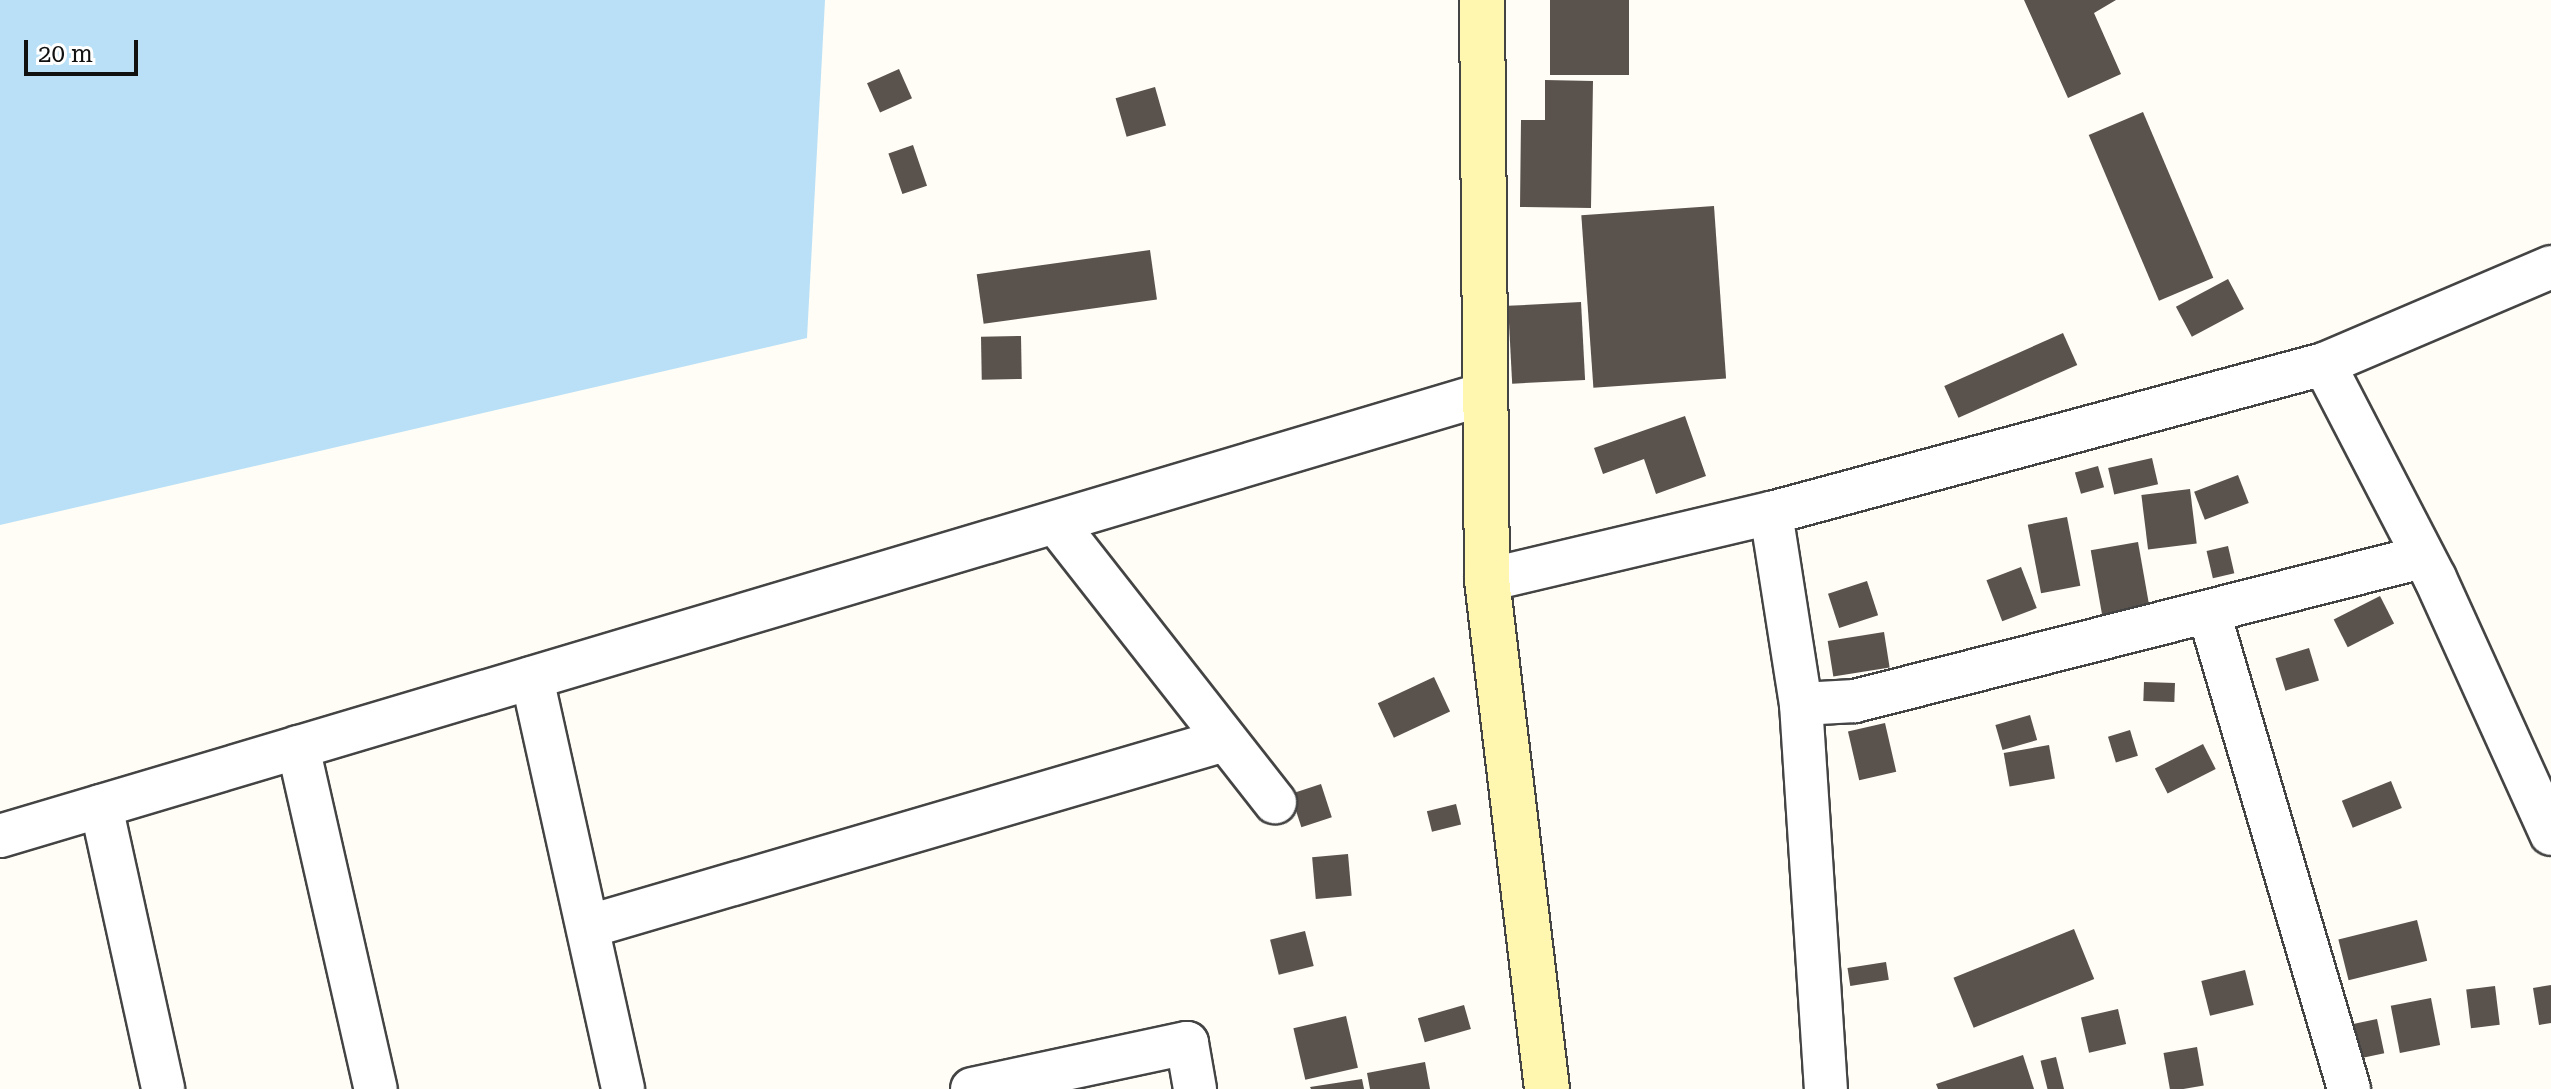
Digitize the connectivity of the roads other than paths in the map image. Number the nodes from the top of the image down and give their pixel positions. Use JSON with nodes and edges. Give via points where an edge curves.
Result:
{"nodes":[{"id":1,"x":1482,"y":0,"type":"edge"},
{"id":2,"x":2551,"y":267,"type":"edge"},
{"id":3,"x":2324,"y":364,"type":"junction"},
{"id":4,"x":1485,"y":394,"type":"junction"},
{"id":5,"x":1771,"y":513,"type":"junction"},
{"id":6,"x":1056,"y":523,"type":"junction"},
{"id":7,"x":2422,"y":557,"type":"junction"},
{"id":8,"x":1487,"y":580,"type":"junction"},
{"id":9,"x":2209,"y":613,"type":"junction"},
{"id":10,"x":532,"y":678,"type":"junction"},
{"id":11,"x":1801,"y":704,"type":"junction"},
{"id":12,"x":1225,"y":740,"type":"junction"},
{"id":13,"x":298,"y":747,"type":"junction"},
{"id":14,"x":1275,"y":802,"type":"dead end"},
{"id":15,"x":101,"y":806,"type":"junction"},
{"id":16,"x":2551,"y":834,"type":"edge"},
{"id":17,"x":0,"y":836,"type":"edge"},
{"id":18,"x":590,"y":926,"type":"junction"},
{"id":19,"x":163,"y":1089,"type":"edge"},
{"id":20,"x":376,"y":1089,"type":"edge"},
{"id":21,"x":623,"y":1089,"type":"edge"},
{"id":22,"x":972,"y":1089,"type":"edge"},
{"id":23,"x":1195,"y":1089,"type":"edge"},
{"id":24,"x":1547,"y":1089,"type":"edge"},
{"id":25,"x":1826,"y":1089,"type":"edge"},
{"id":26,"x":2349,"y":1089,"type":"edge"}],
"edges":[{"from":1,"to":4,"type":"street"},
{"from":2,"to":3,"type":"street"},
{"from":3,"to":5,"type":"street"},
{"from":3,"to":7,"type":"street"},
{"from":4,"to":6,"type":"street"},
{"from":4,"to":8,"type":"street"},
{"from":5,"to":8,"type":"street"},
{"from":5,"to":11,"type":"street"},
{"from":6,"to":10,"type":"street"},
{"from":6,"to":12,"type":"street"},
{"from":7,"to":9,"type":"street"},
{"from":7,"to":16,"type":"street"},
{"from":8,"to":24,"type":"street"},
{"from":9,"to":11,"type":"street","via":[[1855,701]]},
{"from":9,"to":26,"type":"street"},
{"from":10,"to":13,"type":"street"},
{"from":10,"to":18,"type":"street"},
{"from":11,"to":25,"type":"street"},
{"from":12,"to":14,"type":"street"},
{"from":12,"to":18,"type":"street"},
{"from":13,"to":15,"type":"street"},
{"from":13,"to":20,"type":"street"},
{"from":15,"to":17,"type":"street"},
{"from":15,"to":19,"type":"street"},
{"from":18,"to":21,"type":"street"},
{"from":22,"to":23,"type":"street","via":[[1187,1043]]}]}
